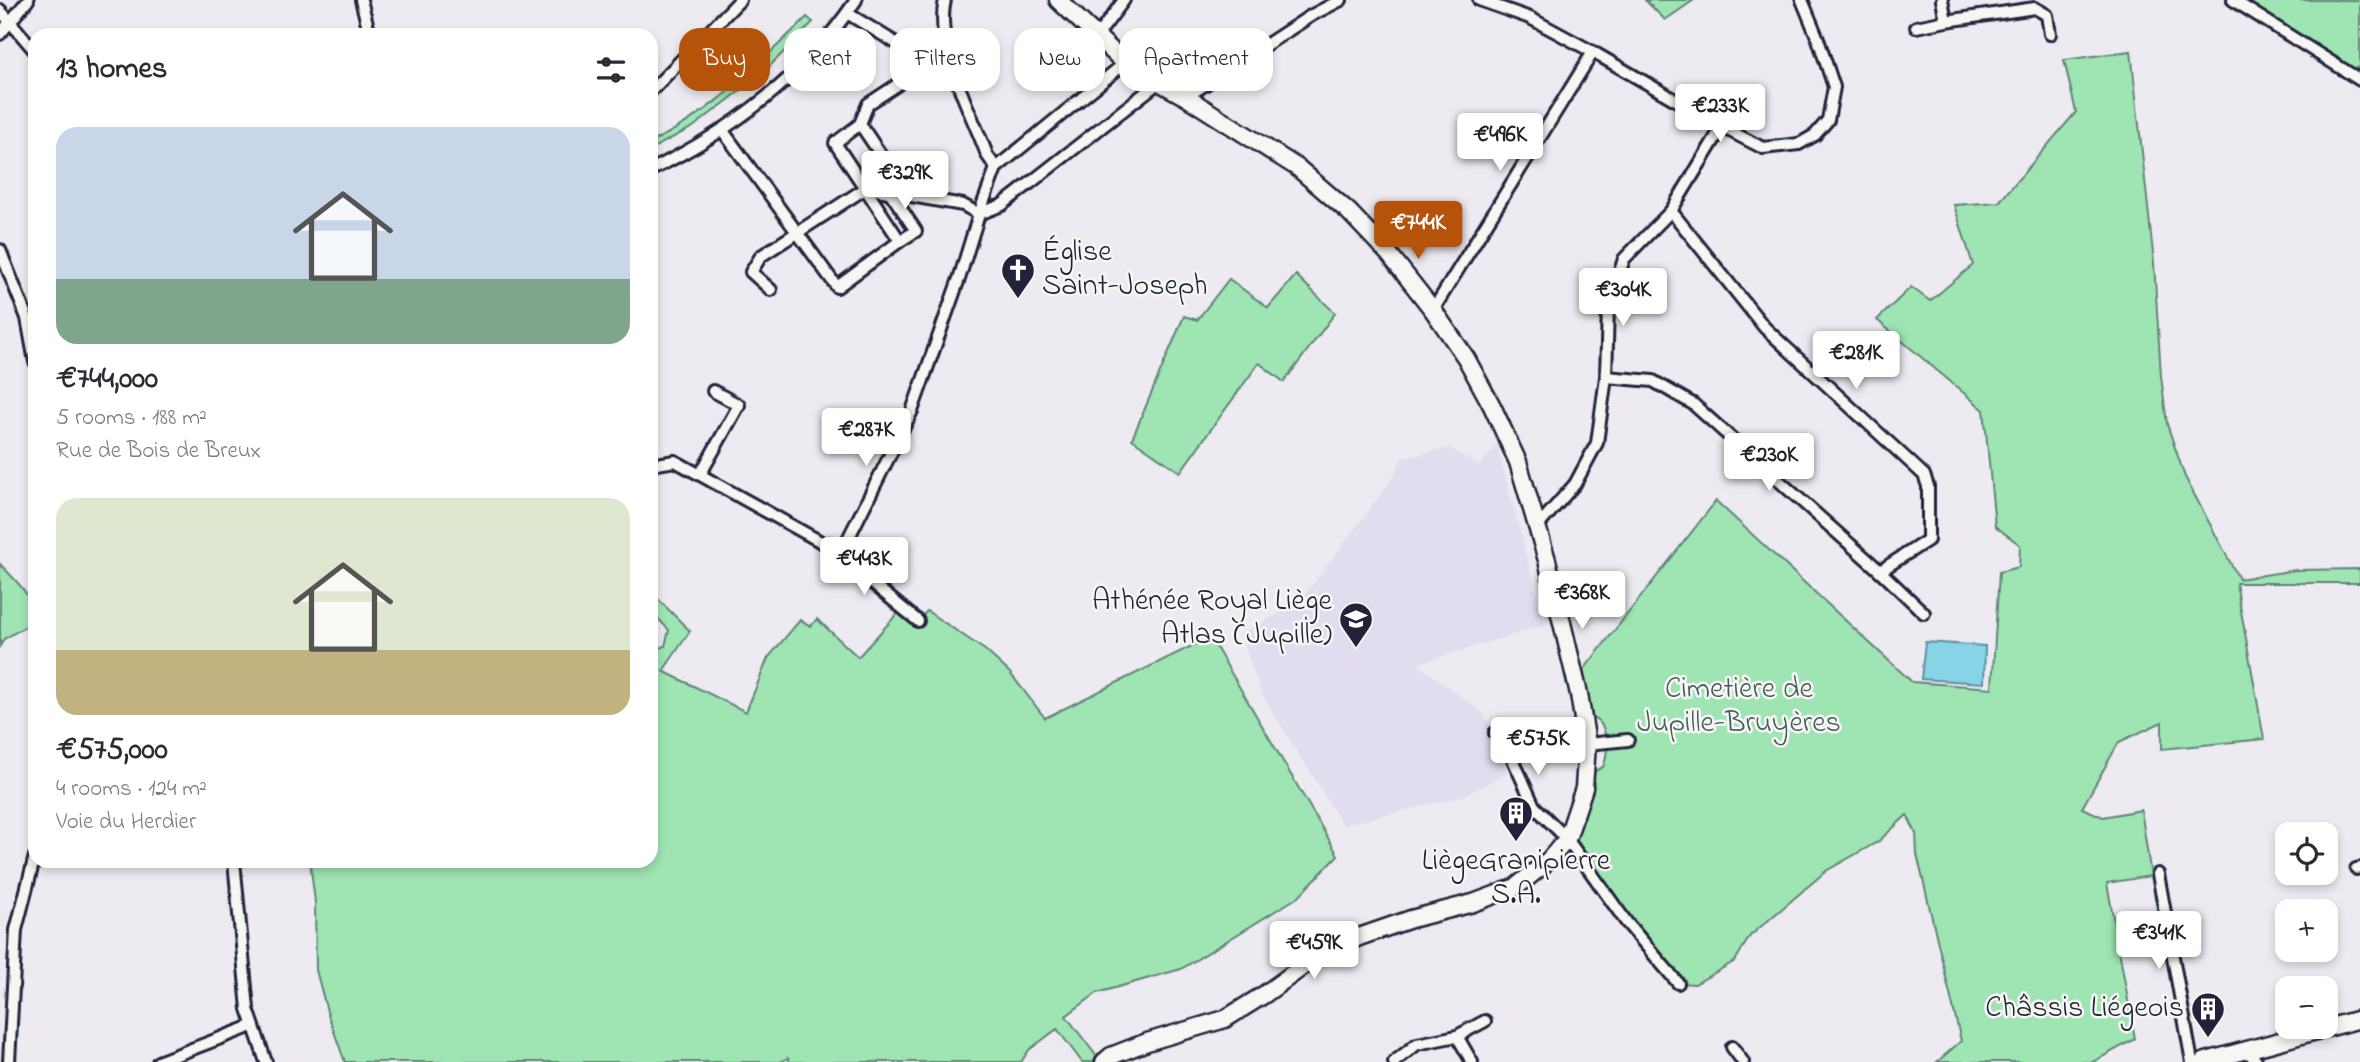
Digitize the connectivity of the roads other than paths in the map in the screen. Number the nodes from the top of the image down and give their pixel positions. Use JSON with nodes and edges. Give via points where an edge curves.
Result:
{"nodes":[{"id":1,"x":28,"y":0,"type":"edge"},
{"id":2,"x":361,"y":0,"type":"edge"},
{"id":3,"x":740,"y":0,"type":"edge"},
{"id":4,"x":856,"y":0,"type":"edge"},
{"id":5,"x":945,"y":0,"type":"edge"},
{"id":6,"x":1058,"y":0,"type":"edge"},
{"id":7,"x":1124,"y":0,"type":"edge"},
{"id":8,"x":1341,"y":0,"type":"edge"},
{"id":9,"x":1479,"y":0,"type":"edge"},
{"id":10,"x":1802,"y":0,"type":"edge"},
{"id":11,"x":1942,"y":0,"type":"edge"},
{"id":12,"x":2233,"y":0,"type":"edge"},
{"id":13,"x":0,"y":10,"type":"edge"},
{"id":14,"x":848,"y":13,"type":"junction"},
{"id":15,"x":10,"y":22,"type":"junction"},
{"id":16,"x":1946,"y":22,"type":"junction"},
{"id":17,"x":1916,"y":26,"type":"dead end"},
{"id":18,"x":368,"y":28,"type":"edge"},
{"id":19,"x":944,"y":28,"type":"edge"},
{"id":20,"x":1088,"y":28,"type":"edge"},
{"id":21,"x":1103,"y":28,"type":"edge"},
{"id":22,"x":0,"y":34,"type":"edge"},
{"id":23,"x":2050,"y":34,"type":"dead end"},
{"id":24,"x":890,"y":39,"type":"edge"},
{"id":25,"x":28,"y":43,"type":"edge"},
{"id":26,"x":1105,"y":44,"type":"edge"},
{"id":27,"x":1593,"y":52,"type":"junction"},
{"id":28,"x":1119,"y":58,"type":"edge"},
{"id":29,"x":1119,"y":69,"type":"edge"},
{"id":30,"x":2360,"y":80,"type":"edge"},
{"id":31,"x":658,"y":84,"type":"edge"},
{"id":32,"x":890,"y":90,"type":"edge"},
{"id":33,"x":962,"y":91,"type":"edge"},
{"id":34,"x":1148,"y":91,"type":"edge"},
{"id":35,"x":1175,"y":91,"type":"edge"},
{"id":36,"x":1186,"y":96,"type":"junction"},
{"id":37,"x":860,"y":124,"type":"junction"},
{"id":38,"x":1722,"y":127,"type":"junction"},
{"id":39,"x":723,"y":131,"type":"junction"},
{"id":40,"x":658,"y":166,"type":"edge"},
{"id":41,"x":996,"y":168,"type":"junction"},
{"id":42,"x":866,"y":188,"type":"junction"},
{"id":43,"x":890,"y":192,"type":"junction"},
{"id":44,"x":908,"y":195,"type":"junction"},
{"id":45,"x":1671,"y":211,"type":"junction"},
{"id":46,"x":979,"y":214,"type":"junction"},
{"id":47,"x":797,"y":233,"type":"junction"},
{"id":48,"x":900,"y":241,"type":"junction"},
{"id":49,"x":0,"y":250,"type":"edge"},
{"id":50,"x":771,"y":290,"type":"dead end"},
{"id":51,"x":1433,"y":310,"type":"junction"},
{"id":52,"x":28,"y":324,"type":"edge"},
{"id":53,"x":1605,"y":376,"type":"junction"},
{"id":54,"x":713,"y":391,"type":"dead end"},
{"id":55,"x":658,"y":464,"type":"edge"},
{"id":56,"x":701,"y":474,"type":"junction"},
{"id":57,"x":1538,"y":526,"type":"junction"},
{"id":58,"x":845,"y":545,"type":"junction"},
{"id":59,"x":1880,"y":571,"type":"junction"},
{"id":60,"x":1924,"y":613,"type":"dead end"},
{"id":61,"x":918,"y":621,"type":"dead end"},
{"id":62,"x":1495,"y":733,"type":"dead end"},
{"id":63,"x":1628,"y":740,"type":"dead end"},
{"id":64,"x":1587,"y":744,"type":"junction"},
{"id":65,"x":1567,"y":839,"type":"junction"},
{"id":66,"x":32,"y":868,"type":"edge"},
{"id":67,"x":235,"y":868,"type":"edge"},
{"id":68,"x":2158,"y":874,"type":"dead end"},
{"id":69,"x":1678,"y":983,"type":"dead end"},
{"id":70,"x":2360,"y":1019,"type":"edge"},
{"id":71,"x":1485,"y":1021,"type":"dead end"},
{"id":72,"x":252,"y":1026,"type":"junction"},
{"id":73,"x":0,"y":1033,"type":"edge"},
{"id":74,"x":1457,"y":1036,"type":"junction"},
{"id":75,"x":9,"y":1046,"type":"junction"},
{"id":76,"x":1732,"y":1047,"type":"dead end"},
{"id":77,"x":2251,"y":1056,"type":"edge"},
{"id":78,"x":9,"y":1062,"type":"edge"},
{"id":79,"x":158,"y":1062,"type":"edge"},
{"id":80,"x":266,"y":1062,"type":"edge"},
{"id":81,"x":1104,"y":1062,"type":"edge"},
{"id":82,"x":1394,"y":1062,"type":"edge"},
{"id":83,"x":1472,"y":1062,"type":"edge"},
{"id":84,"x":1743,"y":1062,"type":"edge"},
{"id":85,"x":2192,"y":1062,"type":"edge"},
{"id":86,"x":2203,"y":1062,"type":"edge"}],
"edges":[{"from":1,"to":15,"type":"street"},
{"from":2,"to":18,"type":"street"},
{"from":3,"to":31,"type":"street"},
{"from":4,"to":14,"type":"street"},
{"from":5,"to":19,"type":"street"},
{"from":6,"to":20,"type":"street"},
{"from":7,"to":21,"type":"street"},
{"from":8,"to":36,"type":"street"},
{"from":9,"to":27,"type":"street","via":[[1530,19]]},
{"from":10,"to":38,"type":"street","via":[[1834,86],[1828,120],[1799,144],[1763,148]]},
{"from":11,"to":16,"type":"street"},
{"from":12,"to":30,"type":"street"},
{"from":13,"to":15,"type":"street"},
{"from":14,"to":24,"type":"street"},
{"from":14,"to":39,"type":"street","via":[[801,65]]},
{"from":15,"to":22,"type":"street"},
{"from":15,"to":25,"type":"street"},
{"from":16,"to":17,"type":"street"},
{"from":16,"to":23,"type":"street","via":[[2035,8],[2047,15]]},
{"from":26,"to":28,"type":"street"},
{"from":27,"to":38,"type":"street"},
{"from":27,"to":51,"type":"street"},
{"from":29,"to":41,"type":"street"},
{"from":32,"to":37,"type":"street","via":[[868,104]]},
{"from":33,"to":41,"type":"street"},
{"from":34,"to":46,"type":"street","via":[[1002,205]]},
{"from":35,"to":36,"type":"street"},
{"from":36,"to":51,"type":"street","via":[[1298,168],[1333,197],[1389,254]]},
{"from":37,"to":42,"type":"street","via":[[835,143]]},
{"from":37,"to":44,"type":"street"},
{"from":38,"to":45,"type":"street"},
{"from":39,"to":40,"type":"street"},
{"from":39,"to":47,"type":"street"},
{"from":41,"to":46,"type":"street"},
{"from":42,"to":43,"type":"street"},
{"from":42,"to":47,"type":"street"},
{"from":42,"to":48,"type":"street"},
{"from":43,"to":44,"type":"street"},
{"from":43,"to":48,"type":"street","via":[[916,231]]},
{"from":44,"to":46,"type":"street","via":[[962,205]]},
{"from":45,"to":53,"type":"street","via":[[1625,258],[1608,308]]},
{"from":45,"to":59,"type":"street","via":[[1765,328],[1924,475],[1928,540]]},
{"from":46,"to":58,"type":"street","via":[[912,411]]},
{"from":47,"to":48,"type":"street","via":[[836,287]]},
{"from":47,"to":50,"type":"street","via":[[761,256],[751,272]]},
{"from":49,"to":52,"type":"street"},
{"from":51,"to":57,"type":"street","via":[[1492,406],[1518,462]]},
{"from":53,"to":57,"type":"street","via":[[1597,443],[1574,484]]},
{"from":53,"to":59,"type":"street","via":[[1653,382],[1693,404]]},
{"from":54,"to":56,"type":"street","via":[[739,405]]},
{"from":55,"to":56,"type":"street","via":[[675,461]]},
{"from":56,"to":58,"type":"street","via":[[823,543]]},
{"from":57,"to":64,"type":"street"},
{"from":58,"to":61,"type":"street","via":[[866,578]]},
{"from":59,"to":60,"type":"street"},
{"from":62,"to":65,"type":"street","via":[[1506,744],[1534,806]]},
{"from":63,"to":64,"type":"street"},
{"from":64,"to":65,"type":"street","via":[[1584,788]]},
{"from":65,"to":69,"type":"street","via":[[1627,923]]},
{"from":65,"to":81,"type":"street","via":[[1516,887],[1359,937],[1313,959],[1225,1019],[1147,1042]]},
{"from":66,"to":75,"type":"street","via":[[16,930]]},
{"from":67,"to":72,"type":"street"},
{"from":68,"to":85,"type":"street"},
{"from":70,"to":77,"type":"street"},
{"from":71,"to":74,"type":"street"},
{"from":72,"to":79,"type":"street"},
{"from":72,"to":80,"type":"street"},
{"from":73,"to":75,"type":"street"},
{"from":74,"to":82,"type":"street","via":[[1417,1044]]},
{"from":74,"to":83,"type":"street"},
{"from":75,"to":78,"type":"street"},
{"from":76,"to":84,"type":"street"},
{"from":77,"to":86,"type":"street"}]}
